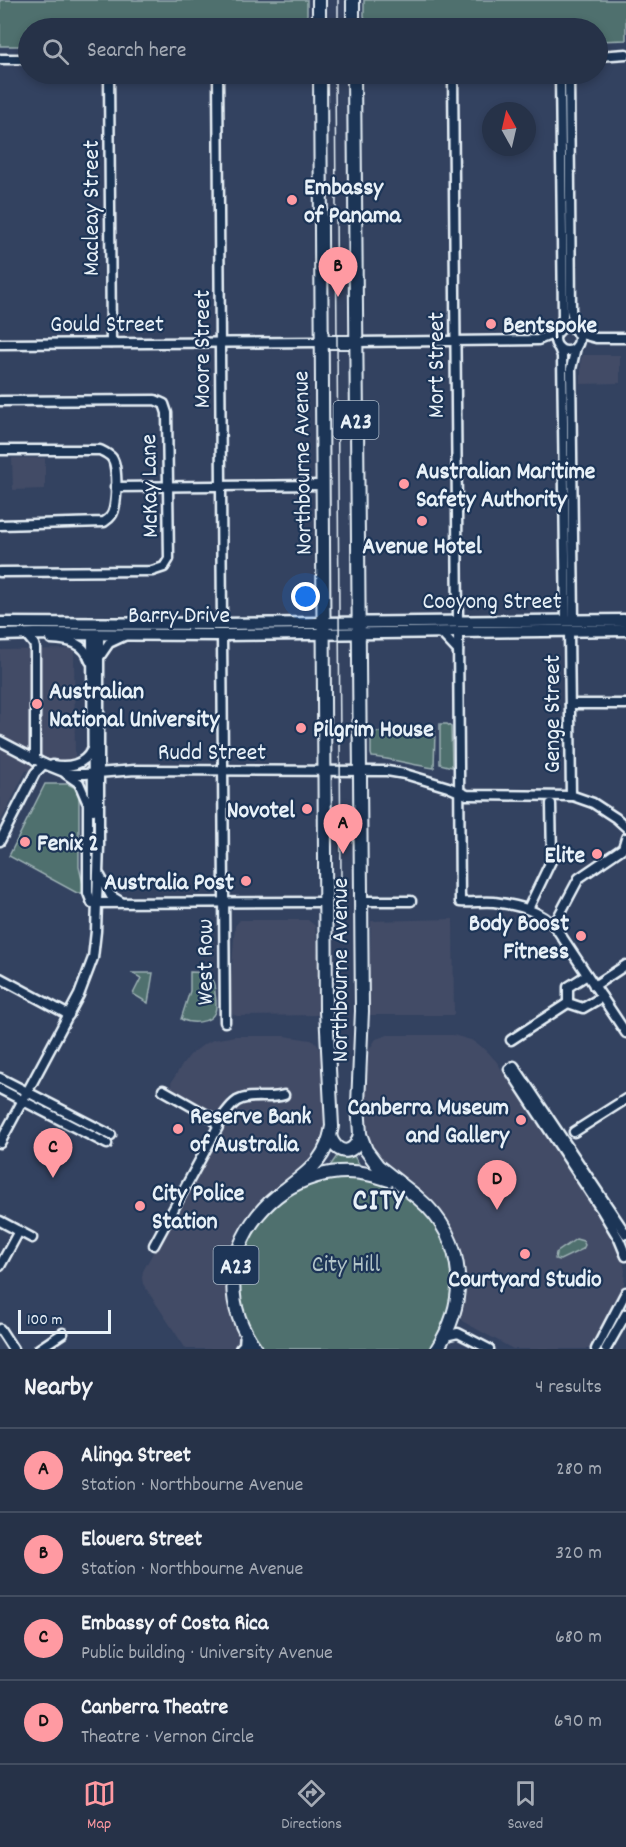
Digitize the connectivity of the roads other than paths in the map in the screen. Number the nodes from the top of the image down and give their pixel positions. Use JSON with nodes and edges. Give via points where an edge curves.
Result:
{"nodes":[{"id":1,"x":319,"y":0,"type":"edge"},
{"id":2,"x":353,"y":0,"type":"edge"},
{"id":3,"x":319,"y":18,"type":"edge"},
{"id":4,"x":354,"y":18,"type":"edge"},
{"id":5,"x":0,"y":59,"type":"edge"},
{"id":6,"x":18,"y":59,"type":"edge"},
{"id":7,"x":109,"y":84,"type":"edge"},
{"id":8,"x":218,"y":84,"type":"edge"},
{"id":9,"x":320,"y":84,"type":"edge"},
{"id":10,"x":354,"y":84,"type":"edge"},
{"id":11,"x":453,"y":84,"type":"edge"},
{"id":12,"x":562,"y":84,"type":"edge"},
{"id":13,"x":569,"y":84,"type":"edge"},
{"id":14,"x":566,"y":158,"type":"junction"},
{"id":15,"x":567,"y":275,"type":"junction"},
{"id":16,"x":559,"y":331,"type":"junction"},
{"id":17,"x":577,"y":332,"type":"junction"},
{"id":18,"x":596,"y":338,"type":"junction"},
{"id":19,"x":626,"y":338,"type":"edge"},
{"id":20,"x":538,"y":340,"type":"junction"},
{"id":21,"x":456,"y":341,"type":"junction"},
{"id":22,"x":220,"y":342,"type":"junction"},
{"id":23,"x":321,"y":342,"type":"junction"},
{"id":24,"x":356,"y":342,"type":"junction"},
{"id":25,"x":111,"y":343,"type":"junction"},
{"id":26,"x":0,"y":344,"type":"edge"},
{"id":27,"x":558,"y":347,"type":"junction"},
{"id":28,"x":576,"y":347,"type":"junction"},
{"id":29,"x":567,"y":399,"type":"junction"},
{"id":30,"x":0,"y":401,"type":"edge"},
{"id":31,"x":0,"y":450,"type":"edge"},
{"id":32,"x":322,"y":485,"type":"junction"},
{"id":33,"x":168,"y":486,"type":"junction"},
{"id":34,"x":221,"y":486,"type":"junction"},
{"id":35,"x":115,"y":487,"type":"junction"},
{"id":36,"x":0,"y":525,"type":"edge"},
{"id":37,"x":0,"y":572,"type":"edge"},
{"id":38,"x":0,"y":614,"type":"edge"},
{"id":39,"x":626,"y":620,"type":"edge"},
{"id":40,"x":0,"y":623,"type":"edge"},
{"id":41,"x":13,"y":624,"type":"junction"},
{"id":42,"x":570,"y":624,"type":"junction"},
{"id":43,"x":358,"y":627,"type":"junction"},
{"id":44,"x":458,"y":627,"type":"junction"},
{"id":45,"x":324,"y":628,"type":"junction"},
{"id":46,"x":96,"y":629,"type":"junction"},
{"id":47,"x":222,"y":630,"type":"junction"},
{"id":48,"x":626,"y":630,"type":"edge"},
{"id":49,"x":436,"y":632,"type":"junction"},
{"id":50,"x":3,"y":635,"type":"edge"},
{"id":51,"x":130,"y":635,"type":"junction"},
{"id":52,"x":29,"y":638,"type":"junction"},
{"id":53,"x":458,"y":651,"type":"junction"},
{"id":54,"x":99,"y":659,"type":"junction"},
{"id":55,"x":93,"y":670,"type":"junction"},
{"id":56,"x":570,"y":704,"type":"junction"},
{"id":57,"x":626,"y":704,"type":"edge"},
{"id":58,"x":0,"y":741,"type":"edge"},
{"id":59,"x":92,"y":748,"type":"junction"},
{"id":60,"x":35,"y":760,"type":"junction"},
{"id":61,"x":44,"y":764,"type":"junction"},
{"id":62,"x":223,"y":770,"type":"junction"},
{"id":63,"x":325,"y":770,"type":"junction"},
{"id":64,"x":60,"y":771,"type":"junction"},
{"id":65,"x":359,"y":771,"type":"junction"},
{"id":66,"x":95,"y":773,"type":"junction"},
{"id":67,"x":30,"y":784,"type":"junction"},
{"id":68,"x":458,"y":791,"type":"junction"},
{"id":69,"x":571,"y":796,"type":"junction"},
{"id":70,"x":551,"y":804,"type":"dead end"},
{"id":71,"x":626,"y":827,"type":"edge"},
{"id":72,"x":626,"y":838,"type":"edge"},
{"id":73,"x":0,"y":840,"type":"edge"},
{"id":74,"x":98,"y":869,"type":"junction"},
{"id":75,"x":361,"y":901,"type":"junction"},
{"id":76,"x":411,"y":901,"type":"dead end"},
{"id":77,"x":223,"y":902,"type":"junction"},
{"id":78,"x":326,"y":902,"type":"junction"},
{"id":79,"x":96,"y":903,"type":"junction"},
{"id":80,"x":125,"y":903,"type":"junction"},
{"id":81,"x":528,"y":909,"type":"junction"},
{"id":82,"x":554,"y":926,"type":"junction"},
{"id":83,"x":626,"y":965,"type":"edge"},
{"id":84,"x":587,"y":975,"type":"junction"},
{"id":85,"x":0,"y":978,"type":"edge"},
{"id":86,"x":594,"y":986,"type":"junction"},
{"id":87,"x":602,"y":997,"type":"junction"},
{"id":88,"x":568,"y":1003,"type":"junction"},
{"id":89,"x":69,"y":1015,"type":"junction"},
{"id":90,"x":225,"y":1022,"type":"dead end"},
{"id":91,"x":626,"y":1033,"type":"edge"},
{"id":92,"x":511,"y":1040,"type":"dead end"},
{"id":93,"x":0,"y":1078,"type":"edge"},
{"id":94,"x":0,"y":1089,"type":"edge"},
{"id":95,"x":163,"y":1090,"type":"dead end"},
{"id":96,"x":284,"y":1095,"type":"dead end"},
{"id":97,"x":26,"y":1097,"type":"junction"},
{"id":98,"x":626,"y":1099,"type":"edge"},
{"id":99,"x":217,"y":1122,"type":"junction"},
{"id":100,"x":554,"y":1124,"type":"junction"},
{"id":101,"x":574,"y":1132,"type":"dead end"},
{"id":102,"x":360,"y":1134,"type":"junction"},
{"id":103,"x":111,"y":1135,"type":"dead end"},
{"id":104,"x":330,"y":1136,"type":"junction"},
{"id":105,"x":554,"y":1137,"type":"junction"},
{"id":106,"x":0,"y":1143,"type":"edge"},
{"id":107,"x":107,"y":1144,"type":"dead end"},
{"id":108,"x":563,"y":1151,"type":"junction"},
{"id":109,"x":573,"y":1155,"type":"junction"},
{"id":110,"x":282,"y":1192,"type":"junction"},
{"id":111,"x":416,"y":1196,"type":"junction"},
{"id":112,"x":0,"y":1221,"type":"edge"},
{"id":113,"x":19,"y":1232,"type":"junction"},
{"id":114,"x":624,"y":1236,"type":"edge"},
{"id":115,"x":32,"y":1238,"type":"dead end"},
{"id":116,"x":154,"y":1245,"type":"dead end"},
{"id":117,"x":626,"y":1256,"type":"edge"},
{"id":118,"x":0,"y":1266,"type":"edge"},
{"id":119,"x":626,"y":1292,"type":"edge"},
{"id":120,"x":626,"y":1314,"type":"edge"},
{"id":121,"x":0,"y":1329,"type":"edge"},
{"id":122,"x":63,"y":1333,"type":"dead end"},
{"id":123,"x":246,"y":1334,"type":"junction"},
{"id":124,"x":445,"y":1336,"type":"junction"},
{"id":125,"x":13,"y":1349,"type":"edge"},
{"id":126,"x":39,"y":1349,"type":"edge"},
{"id":127,"x":241,"y":1349,"type":"edge"},
{"id":128,"x":256,"y":1349,"type":"edge"},
{"id":129,"x":436,"y":1349,"type":"edge"},
{"id":130,"x":489,"y":1349,"type":"edge"},
{"id":131,"x":596,"y":1349,"type":"edge"},
{"id":132,"x":606,"y":1349,"type":"edge"}],
"edges":[{"from":1,"to":3,"type":"highway"},
{"from":2,"to":4,"type":"highway"},
{"from":5,"to":6,"type":"street"},
{"from":7,"to":25,"type":"street","name":"Macleay Street"},
{"from":8,"to":22,"type":"street","name":"Moore Street"},
{"from":9,"to":23,"type":"highway","name":"Northbourne Avenue","number":"A23"},
{"from":10,"to":24,"type":"highway","name":"Northbourne Avenue","number":"A23"},
{"from":11,"to":21,"type":"street","name":"Mort Street"},
{"from":12,"to":14,"type":"street"},
{"from":13,"to":14,"type":"street"},
{"from":14,"to":15,"type":"street"},
{"from":15,"to":16,"type":"street"},
{"from":15,"to":17,"type":"street","via":[[571,316]]},
{"from":16,"to":17,"type":"street","via":[[570,328]]},
{"from":16,"to":20,"type":"street"},
{"from":16,"to":27,"type":"street","via":[[555,339]]},
{"from":17,"to":18,"type":"street"},
{"from":17,"to":28,"type":"street"},
{"from":18,"to":19,"type":"street"},
{"from":18,"to":28,"type":"street"},
{"from":20,"to":21,"type":"street"},
{"from":20,"to":27,"type":"street"},
{"from":21,"to":24,"type":"street"},
{"from":21,"to":44,"type":"street","name":"Mort Street"},
{"from":22,"to":23,"type":"street","name":"Gould Street"},
{"from":22,"to":25,"type":"street","name":"Gould Street"},
{"from":22,"to":34,"type":"street","name":"Moore Street"},
{"from":23,"to":24,"type":"highway"},
{"from":23,"to":32,"type":"highway","name":"Northbourne Avenue","number":"A23"},
{"from":24,"to":43,"type":"highway","name":"Northbourne Avenue","number":"A23"},
{"from":25,"to":26,"type":"street","name":"Gould Street"},
{"from":27,"to":28,"type":"street","via":[[569,351]]},
{"from":27,"to":29,"type":"street"},
{"from":28,"to":29,"type":"street"},
{"from":29,"to":42,"type":"street","name":"Genge Street"},
{"from":30,"to":33,"type":"street","name":"McKay Lane","via":[[155,400],[164,404]]},
{"from":31,"to":35,"type":"street","via":[[100,450],[114,463]]},
{"from":32,"to":34,"type":"street"},
{"from":32,"to":45,"type":"highway","name":"Northbourne Avenue","number":"A23"},
{"from":33,"to":34,"type":"street"},
{"from":33,"to":35,"type":"street"},
{"from":33,"to":37,"type":"street","name":"McKay Lane","via":[[169,559],[164,567],[152,571]]},
{"from":34,"to":47,"type":"street","name":"Moore Street"},
{"from":35,"to":36,"type":"street","via":[[113,513],[104,522]]},
{"from":38,"to":41,"type":"street"},
{"from":39,"to":42,"type":"main road","name":"Cooyong Street"},
{"from":40,"to":41,"type":"main road","name":"Barry Drive"},
{"from":41,"to":46,"type":"main road","name":"Barry Drive"},
{"from":42,"to":44,"type":"main road","name":"Cooyong Street"},
{"from":42,"to":48,"type":"main road","name":"Cooyong Street"},
{"from":42,"to":56,"type":"street","name":"Genge Street"},
{"from":43,"to":44,"type":"main road","name":"Cooyong Street"},
{"from":43,"to":45,"type":"main road","name":"Barry Drive"},
{"from":43,"to":49,"type":"main road","name":"Cooyong Street"},
{"from":43,"to":65,"type":"highway","name":"Northbourne Avenue","number":"A23"},
{"from":44,"to":49,"type":"main road","name":"Cooyong Street"},
{"from":44,"to":53,"type":"street","name":"Mort Street"},
{"from":45,"to":47,"type":"main road","name":"Barry Drive"},
{"from":45,"to":63,"type":"highway","name":"Northbourne Avenue","number":"A23"},
{"from":46,"to":47,"type":"main road","name":"Barry Drive"},
{"from":46,"to":50,"type":"main road","name":"Barry Drive"},
{"from":46,"to":51,"type":"main road","name":"Barry Drive"},
{"from":46,"to":54,"type":"street"},
{"from":46,"to":55,"type":"street"},
{"from":47,"to":51,"type":"main road","name":"Barry Drive"},
{"from":47,"to":62,"type":"street","name":"Moore Street"},
{"from":49,"to":53,"type":"street"},
{"from":50,"to":52,"type":"street"},
{"from":51,"to":54,"type":"street","via":[[110,643]]},
{"from":52,"to":55,"type":"street","via":[[78,644],[86,651]]},
{"from":52,"to":60,"type":"street","via":[[35,648]]},
{"from":53,"to":68,"type":"street","name":"Mort Street"},
{"from":54,"to":66,"type":"street"},
{"from":55,"to":59,"type":"street"},
{"from":56,"to":57,"type":"street"},
{"from":56,"to":69,"type":"street","name":"Genge Street"},
{"from":58,"to":60,"type":"street"},
{"from":59,"to":61,"type":"street","via":[[82,762],[67,766]]},
{"from":59,"to":66,"type":"street"},
{"from":60,"to":61,"type":"street"},
{"from":61,"to":64,"type":"street"},
{"from":61,"to":67,"type":"street"},
{"from":62,"to":63,"type":"street","name":"Rudd Street"},
{"from":62,"to":66,"type":"street","name":"Rudd Street"},
{"from":62,"to":77,"type":"street","name":"Moore Street"},
{"from":63,"to":65,"type":"street","name":"Rudd Street"},
{"from":63,"to":78,"type":"highway","name":"Northbourne Avenue","number":"A23"},
{"from":64,"to":66,"type":"street","name":"Rudd Street"},
{"from":64,"to":67,"type":"street","via":[[41,774]]},
{"from":64,"to":79,"type":"street","via":[[76,779],[88,807],[88,895]]},
{"from":65,"to":68,"type":"street","name":"Rudd Street","via":[[396,772]]},
{"from":65,"to":75,"type":"highway","name":"Northbourne Avenue","number":"A23"},
{"from":66,"to":74,"type":"street"},
{"from":66,"to":79,"type":"street"},
{"from":67,"to":73,"type":"street"},
{"from":68,"to":69,"type":"street","name":"Rudd Street","via":[[467,795]]},
{"from":68,"to":81,"type":"street","name":"Mort Street","via":[[460,902],[495,902]]},
{"from":69,"to":71,"type":"street","via":[[593,803]]},
{"from":70,"to":81,"type":"street","via":[[552,859]]},
{"from":72,"to":82,"type":"street","via":[[623,848],[579,878]]},
{"from":74,"to":79,"type":"street"},
{"from":74,"to":80,"type":"street","via":[[111,896]]},
{"from":75,"to":76,"type":"street"},
{"from":75,"to":102,"type":"highway","name":"Northbourne Avenue","number":"A23"},
{"from":77,"to":78,"type":"street"},
{"from":77,"to":80,"type":"street"},
{"from":77,"to":90,"type":"street","name":"West Row"},
{"from":78,"to":104,"type":"highway","name":"Northbourne Avenue","number":"A23"},
{"from":79,"to":80,"type":"street"},
{"from":79,"to":89,"type":"street","via":[[93,958]]},
{"from":81,"to":82,"type":"street"},
{"from":82,"to":84,"type":"street"},
{"from":83,"to":86,"type":"street"},
{"from":84,"to":86,"type":"street"},
{"from":84,"to":88,"type":"street","via":[[568,987]]},
{"from":85,"to":89,"type":"street"},
{"from":86,"to":87,"type":"street"},
{"from":87,"to":88,"type":"street","via":[[583,1008]]},
{"from":87,"to":91,"type":"street"},
{"from":88,"to":92,"type":"street"},
{"from":89,"to":97,"type":"street"},
{"from":93,"to":97,"type":"street"},
{"from":94,"to":97,"type":"street"},
{"from":95,"to":99,"type":"street"},
{"from":96,"to":99,"type":"street","via":[[242,1099],[231,1105]]},
{"from":97,"to":103,"type":"street"},
{"from":97,"to":106,"type":"street"},
{"from":97,"to":107,"type":"street"},
{"from":98,"to":101,"type":"street"},
{"from":99,"to":116,"type":"street","via":[[217,1129]]},
{"from":100,"to":105,"type":"street"},
{"from":100,"to":105,"type":"street","via":[[512,1067]]},
{"from":100,"to":109,"type":"street"},
{"from":102,"to":104,"type":"highway","via":[[357,1145],[345,1151],[334,1146]]},
{"from":102,"to":111,"type":"highway","name":"Northbourne Avenue","number":"A23","via":[[378,1166]]},
{"from":104,"to":110,"type":"highway","name":"Northbourne Avenue","number":"A23","via":[[318,1161]]},
{"from":105,"to":108,"type":"street"},
{"from":108,"to":109,"type":"street"},
{"from":108,"to":114,"type":"street"},
{"from":109,"to":114,"type":"street"},
{"from":110,"to":111,"type":"highway","number":"A23","via":[[314,1176],[346,1172],[386,1179]]},
{"from":110,"to":123,"type":"highway","number":"A23","via":[[255,1218],[237,1257],[235,1298]]},
{"from":111,"to":124,"type":"highway","number":"A23","via":[[435,1215],[453,1248],[458,1297]]},
{"from":112,"to":113,"type":"street"},
{"from":113,"to":115,"type":"street"},
{"from":113,"to":118,"type":"street"},
{"from":114,"to":117,"type":"street"},
{"from":119,"to":131,"type":"street"},
{"from":120,"to":132,"type":"street"},
{"from":121,"to":125,"type":"street"},
{"from":122,"to":126,"type":"street"},
{"from":123,"to":127,"type":"main road"},
{"from":123,"to":128,"type":"highway","number":"A23"},
{"from":124,"to":129,"type":"highway","number":"A23"},
{"from":124,"to":130,"type":"street","via":[[458,1333]]}]}
